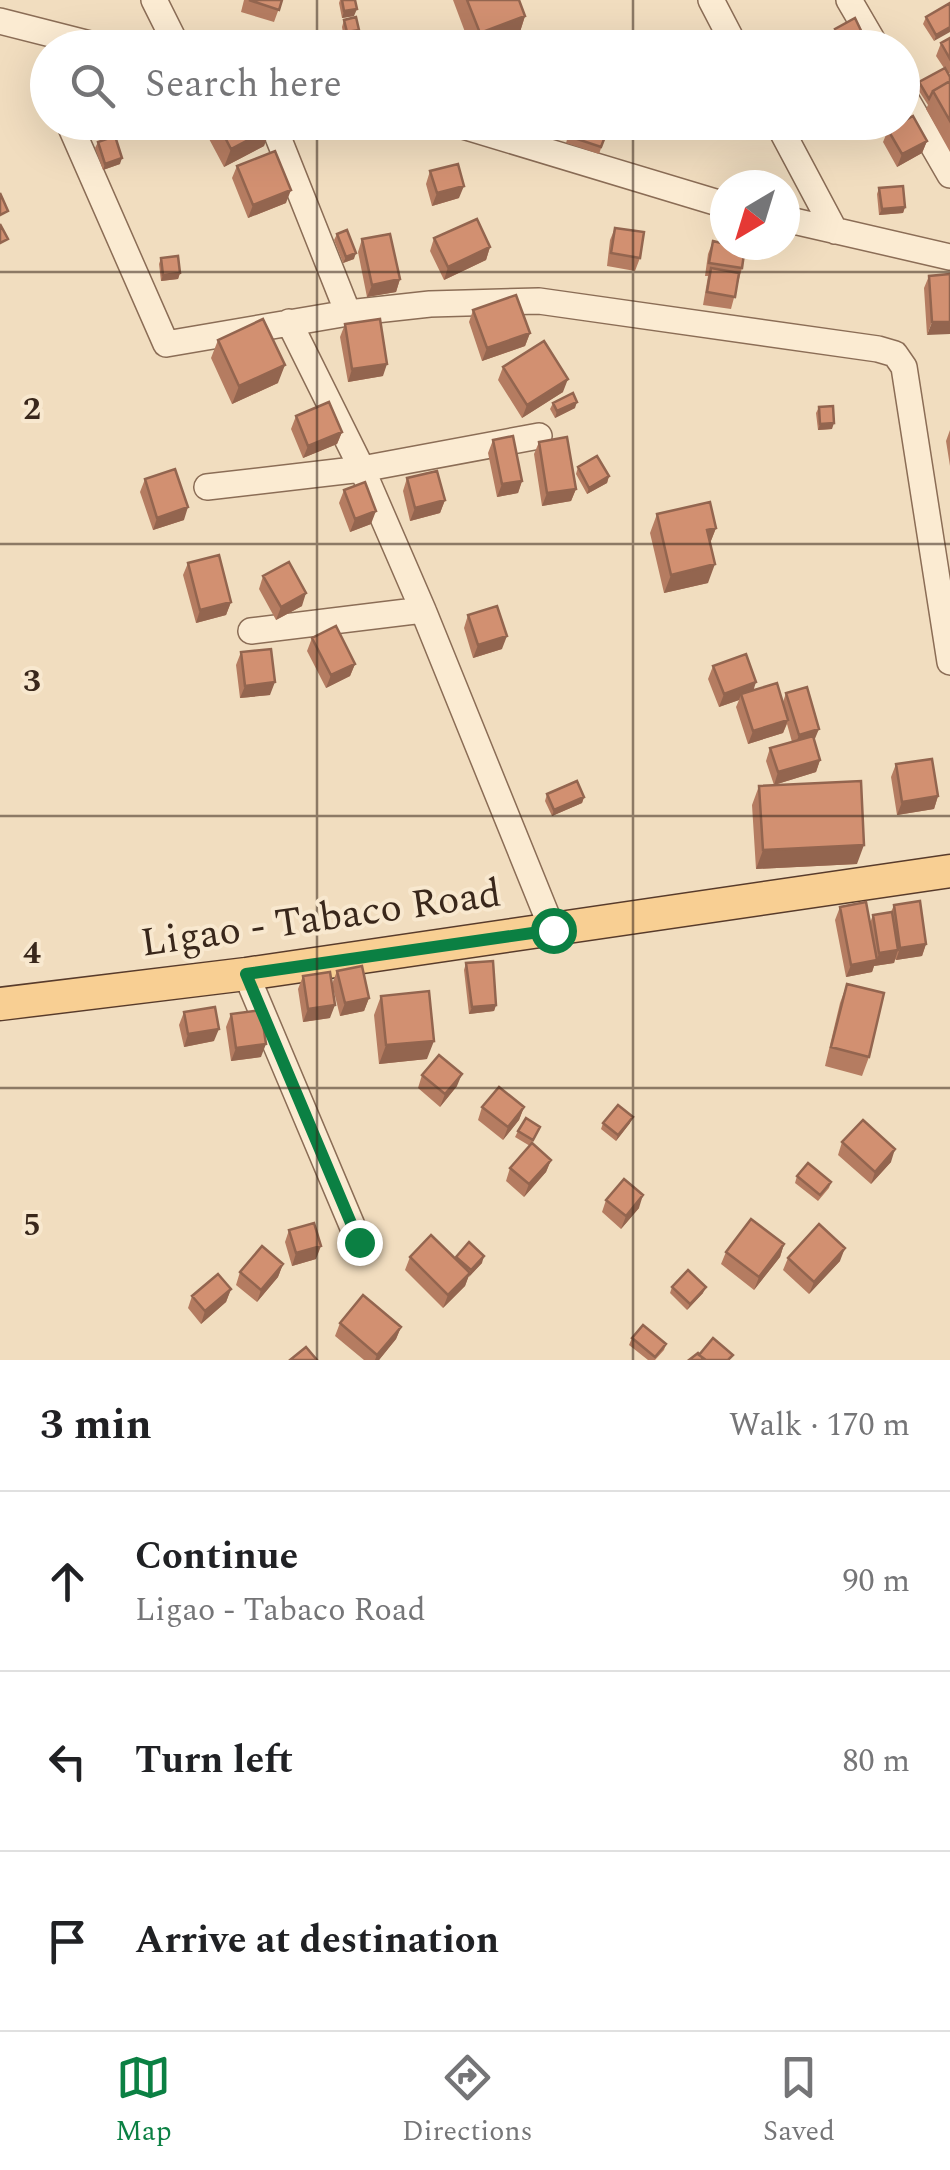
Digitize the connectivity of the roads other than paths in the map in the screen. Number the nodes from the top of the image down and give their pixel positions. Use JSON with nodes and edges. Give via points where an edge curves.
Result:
{"nodes":[{"id":1,"x":154,"y":0,"type":"edge"},
{"id":2,"x":711,"y":0,"type":"edge"},
{"id":3,"x":850,"y":0,"type":"edge"},
{"id":4,"x":0,"y":21,"type":"edge"},
{"id":5,"x":35,"y":30,"type":"edge"},
{"id":6,"x":169,"y":30,"type":"edge"},
{"id":7,"x":727,"y":30,"type":"edge"},
{"id":8,"x":867,"y":30,"type":"edge"},
{"id":9,"x":920,"y":123,"type":"edge"},
{"id":10,"x":76,"y":140,"type":"edge"},
{"id":11,"x":279,"y":140,"type":"edge"},
{"id":12,"x":510,"y":140,"type":"edge"},
{"id":13,"x":786,"y":140,"type":"edge"},
{"id":14,"x":950,"y":175,"type":"edge"},
{"id":15,"x":710,"y":200,"type":"edge"},
{"id":16,"x":800,"y":222,"type":"edge"},
{"id":17,"x":835,"y":230,"type":"junction"},
{"id":18,"x":950,"y":257,"type":"edge"},
{"id":19,"x":348,"y":313,"type":"junction"},
{"id":20,"x":289,"y":322,"type":"junction"},
{"id":21,"x":539,"y":436,"type":"dead end"},
{"id":22,"x":362,"y":469,"type":"junction"},
{"id":23,"x":207,"y":487,"type":"dead end"},
{"id":24,"x":423,"y":610,"type":"junction"},
{"id":25,"x":252,"y":630,"type":"dead end"},
{"id":26,"x":950,"y":662,"type":"edge"},
{"id":27,"x":950,"y":872,"type":"edge"},
{"id":28,"x":553,"y":930,"type":"junction"},
{"id":29,"x":246,"y":974,"type":"junction"},
{"id":30,"x":0,"y":1004,"type":"edge"},
{"id":31,"x":359,"y":1242,"type":"dead end"}],
"edges":[{"from":1,"to":6,"type":"street"},
{"from":2,"to":7,"type":"street"},
{"from":3,"to":8,"type":"street"},
{"from":4,"to":5,"type":"street"},
{"from":9,"to":14,"type":"street"},
{"from":10,"to":20,"type":"street","via":[[166,344]]},
{"from":11,"to":19,"type":"street"},
{"from":12,"to":15,"type":"street"},
{"from":13,"to":17,"type":"street"},
{"from":16,"to":17,"type":"street"},
{"from":17,"to":18,"type":"street"},
{"from":19,"to":20,"type":"street"},
{"from":19,"to":26,"type":"street","via":[[539,301],[895,354],[904,366]]},
{"from":20,"to":22,"type":"street"},
{"from":21,"to":22,"type":"street"},
{"from":22,"to":23,"type":"street"},
{"from":22,"to":24,"type":"street"},
{"from":24,"to":25,"type":"street"},
{"from":24,"to":28,"type":"street"},
{"from":27,"to":28,"type":"main road","name":"Ligao - Tabaco Road"},
{"from":28,"to":29,"type":"main road","name":"Ligao - Tabaco Road"},
{"from":29,"to":30,"type":"main road","name":"Ligao - Tabaco Road"},
{"from":29,"to":31,"type":"street"}]}
